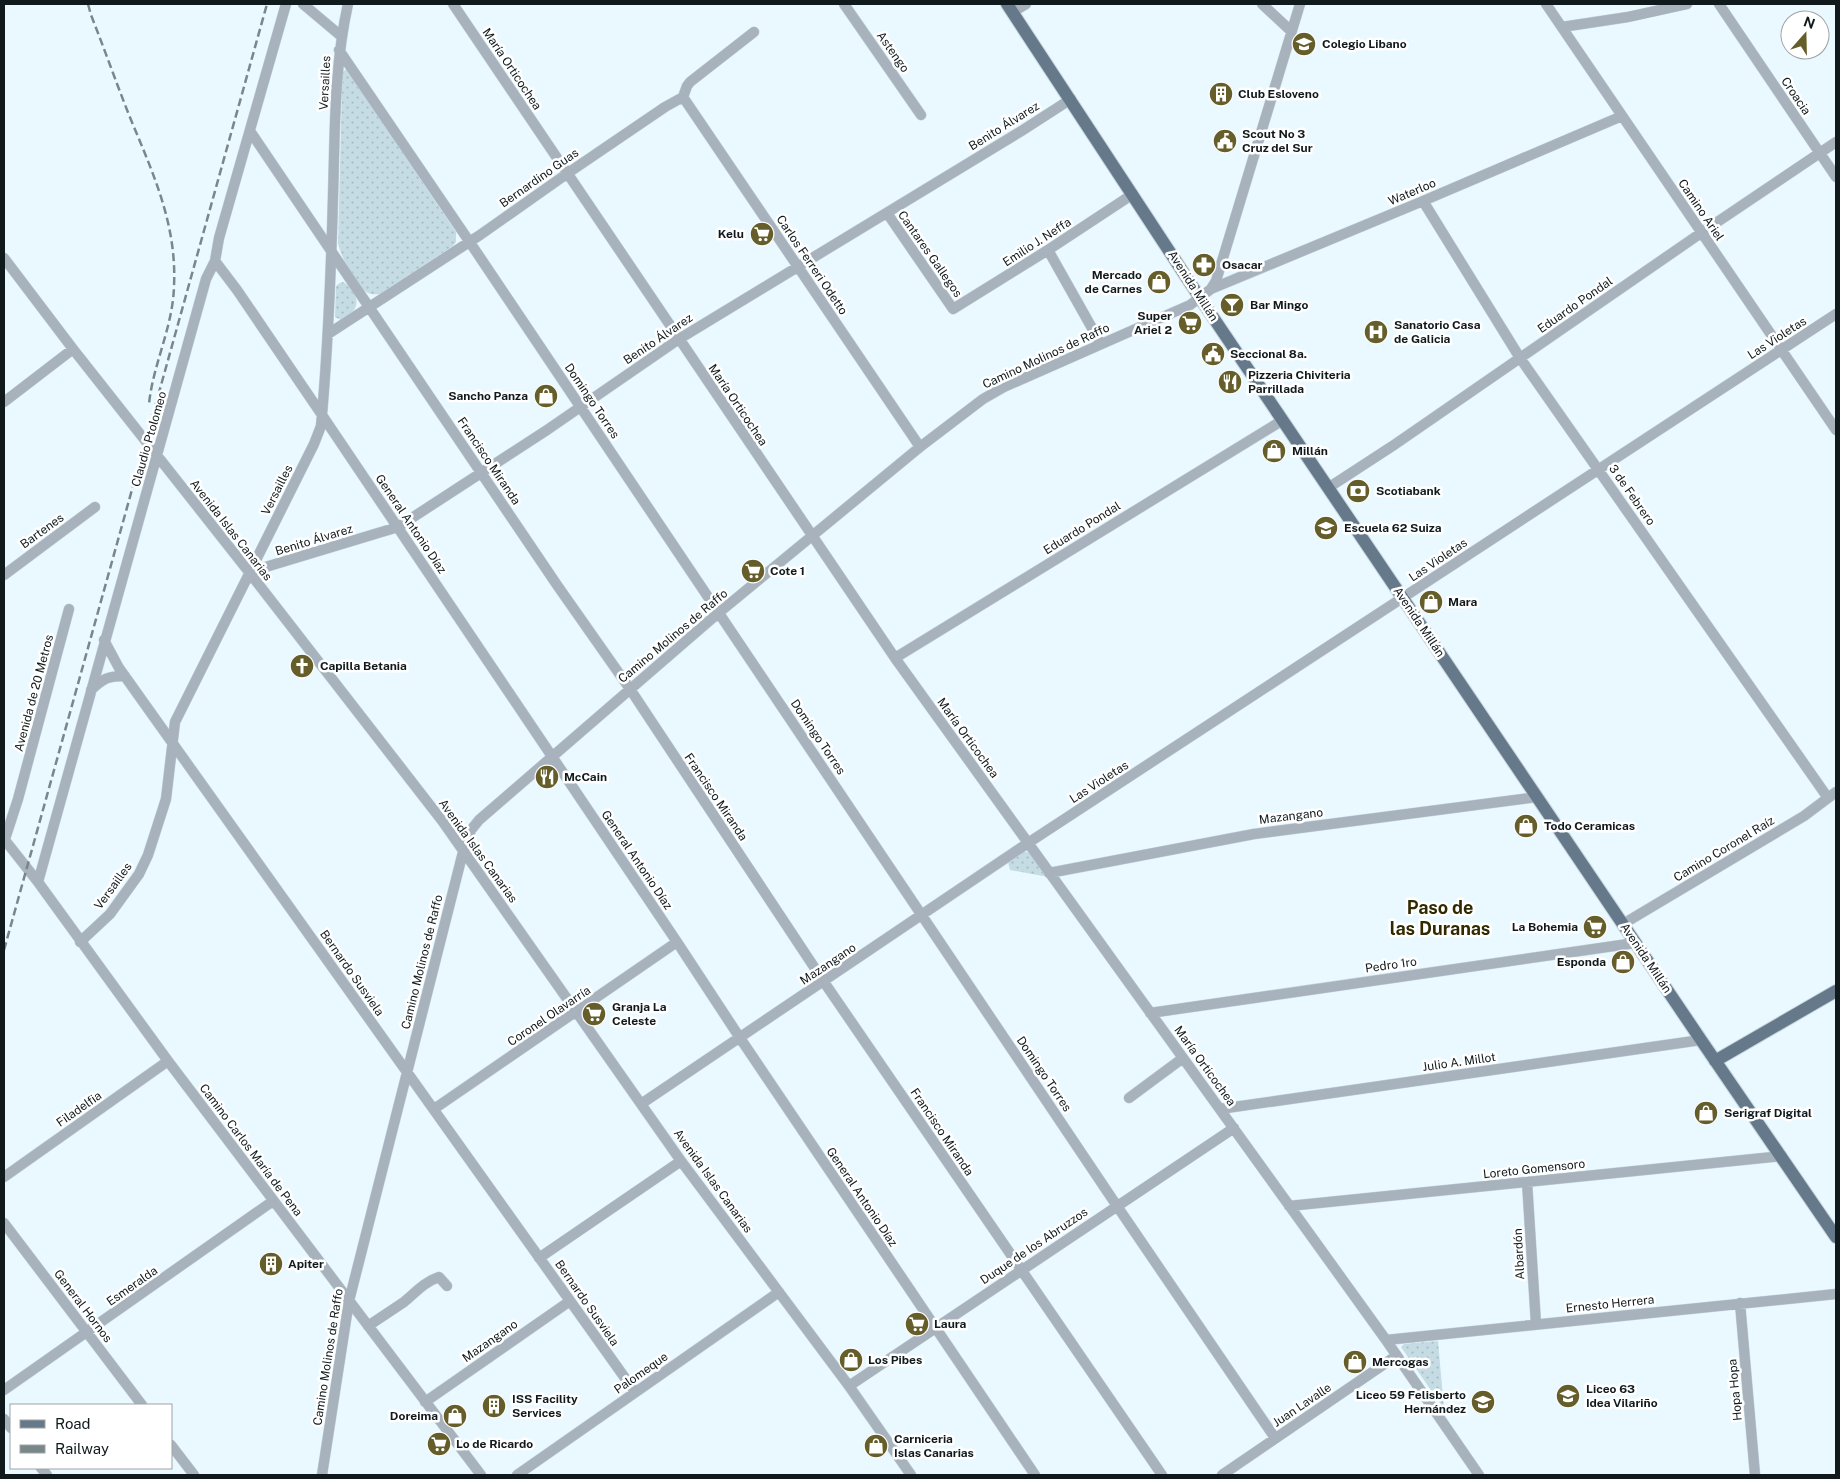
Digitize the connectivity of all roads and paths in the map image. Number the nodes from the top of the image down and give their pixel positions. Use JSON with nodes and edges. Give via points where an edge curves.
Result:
{"nodes":[{"id":1,"x":348,"y":4,"type":"edge"},
{"id":2,"x":453,"y":4,"type":"edge"},
{"id":3,"x":844,"y":4,"type":"edge"},
{"id":4,"x":1026,"y":4,"type":"edge"},
{"id":5,"x":1262,"y":4,"type":"edge"},
{"id":6,"x":1300,"y":4,"type":"edge"},
{"id":7,"x":1546,"y":4,"type":"edge"},
{"id":8,"x":1687,"y":4,"type":"edge"},
{"id":9,"x":1719,"y":4,"type":"edge"},
{"id":10,"x":304,"y":6,"type":"edge"},
{"id":11,"x":285,"y":8,"type":"edge"},
{"id":12,"x":1010,"y":8,"type":"edge"},
{"id":13,"x":1562,"y":28,"type":"junction"},
{"id":14,"x":1291,"y":31,"type":"junction"},
{"id":15,"x":754,"y":32,"type":"dead end"},
{"id":16,"x":341,"y":36,"type":"junction"},
{"id":17,"x":339,"y":50,"type":"junction"},
{"id":18,"x":683,"y":97,"type":"junction"},
{"id":19,"x":1071,"y":99,"type":"junction"},
{"id":20,"x":921,"y":115,"type":"dead end"},
{"id":21,"x":1622,"y":116,"type":"junction"},
{"id":22,"x":250,"y":130,"type":"junction"},
{"id":23,"x":1836,"y":142,"type":"edge"},
{"id":24,"x":1820,"y":153,"type":"junction"},
{"id":25,"x":568,"y":172,"type":"junction"},
{"id":26,"x":1836,"y":177,"type":"edge"},
{"id":27,"x":1133,"y":194,"type":"junction"},
{"id":28,"x":1423,"y":201,"type":"junction"},
{"id":29,"x":886,"y":213,"type":"junction"},
{"id":30,"x":1701,"y":233,"type":"junction"},
{"id":31,"x":470,"y":241,"type":"junction"},
{"id":32,"x":332,"y":249,"type":"junction"},
{"id":33,"x":1048,"y":250,"type":"junction"},
{"id":34,"x":4,"y":258,"type":"edge"},
{"id":35,"x":215,"y":261,"type":"junction"},
{"id":36,"x":798,"y":267,"type":"junction"},
{"id":37,"x":1212,"y":288,"type":"junction"},
{"id":38,"x":1200,"y":298,"type":"junction"},
{"id":39,"x":369,"y":307,"type":"junction"},
{"id":40,"x":953,"y":309,"type":"joint"},
{"id":41,"x":1836,"y":314,"type":"edge"},
{"id":42,"x":328,"y":334,"type":"junction"},
{"id":43,"x":679,"y":339,"type":"junction"},
{"id":44,"x":1101,"y":344,"type":"junction"},
{"id":45,"x":73,"y":349,"type":"junction"},
{"id":46,"x":1781,"y":350,"type":"junction"},
{"id":47,"x":1520,"y":358,"type":"junction"},
{"id":48,"x":4,"y":402,"type":"edge"},
{"id":49,"x":581,"y":406,"type":"junction"},
{"id":50,"x":322,"y":415,"type":"junction"},
{"id":51,"x":1283,"y":420,"type":"junction"},
{"id":52,"x":1836,"y":430,"type":"edge"},
{"id":53,"x":920,"y":447,"type":"junction"},
{"id":54,"x":157,"y":455,"type":"junction"},
{"id":55,"x":1598,"y":469,"type":"junction"},
{"id":56,"x":481,"y":473,"type":"junction"},
{"id":57,"x":1328,"y":488,"type":"junction"},
{"id":58,"x":95,"y":507,"type":"dead end"},
{"id":59,"x":398,"y":527,"type":"junction"},
{"id":60,"x":812,"y":536,"type":"junction"},
{"id":61,"x":249,"y":572,"type":"junction"},
{"id":62,"x":4,"y":575,"type":"edge"},
{"id":63,"x":1403,"y":599,"type":"junction"},
{"id":64,"x":69,"y":609,"type":"dead end"},
{"id":65,"x":720,"y":612,"type":"junction"},
{"id":66,"x":104,"y":640,"type":"junction"},
{"id":67,"x":895,"y":658,"type":"junction"},
{"id":68,"x":125,"y":676,"type":"junction"},
{"id":69,"x":630,"y":689,"type":"junction"},
{"id":70,"x":91,"y":690,"type":"junction"},
{"id":71,"x":172,"y":741,"type":"junction"},
{"id":72,"x":551,"y":756,"type":"junction"},
{"id":73,"x":1832,"y":795,"type":"edge"},
{"id":74,"x":1537,"y":798,"type":"junction"},
{"id":75,"x":4,"y":840,"type":"edge"},
{"id":76,"x":1028,"y":843,"type":"junction"},
{"id":77,"x":464,"y":852,"type":"junction"},
{"id":78,"x":1049,"y":873,"type":"junction"},
{"id":79,"x":38,"y":882,"type":"junction"},
{"id":80,"x":923,"y":915,"type":"junction"},
{"id":81,"x":1623,"y":924,"type":"junction"},
{"id":82,"x":80,"y":942,"type":"junction"},
{"id":83,"x":677,"y":942,"type":"junction"},
{"id":84,"x":1635,"y":943,"type":"junction"},
{"id":85,"x":824,"y":982,"type":"junction"},
{"id":86,"x":1836,"y":990,"type":"edge"},
{"id":87,"x":577,"y":1012,"type":"junction"},
{"id":88,"x":1150,"y":1013,"type":"junction"},
{"id":89,"x":740,"y":1038,"type":"junction"},
{"id":90,"x":1701,"y":1040,"type":"junction"},
{"id":91,"x":1183,"y":1058,"type":"junction"},
{"id":92,"x":168,"y":1061,"type":"junction"},
{"id":93,"x":1715,"y":1061,"type":"junction"},
{"id":94,"x":407,"y":1071,"type":"junction"},
{"id":95,"x":1129,"y":1098,"type":"dead end"},
{"id":96,"x":641,"y":1104,"type":"junction"},
{"id":97,"x":1220,"y":1109,"type":"junction"},
{"id":98,"x":434,"y":1110,"type":"junction"},
{"id":99,"x":1234,"y":1128,"type":"junction"},
{"id":100,"x":1782,"y":1156,"type":"junction"},
{"id":101,"x":681,"y":1161,"type":"junction"},
{"id":102,"x":4,"y":1177,"type":"edge"},
{"id":103,"x":1527,"y":1182,"type":"junction"},
{"id":104,"x":274,"y":1201,"type":"junction"},
{"id":105,"x":1117,"y":1206,"type":"junction"},
{"id":106,"x":1290,"y":1206,"type":"junction"},
{"id":107,"x":4,"y":1223,"type":"edge"},
{"id":108,"x":1836,"y":1237,"type":"edge"},
{"id":109,"x":539,"y":1258,"type":"junction"},
{"id":110,"x":1022,"y":1270,"type":"junction"},
{"id":111,"x":447,"y":1286,"type":"dead end"},
{"id":112,"x":779,"y":1292,"type":"junction"},
{"id":113,"x":1836,"y":1294,"type":"edge"},
{"id":114,"x":349,"y":1301,"type":"junction"},
{"id":115,"x":570,"y":1301,"type":"junction"},
{"id":116,"x":1740,"y":1303,"type":"junction"},
{"id":117,"x":1536,"y":1324,"type":"junction"},
{"id":118,"x":368,"y":1326,"type":"junction"},
{"id":119,"x":935,"y":1328,"type":"junction"},
{"id":120,"x":87,"y":1332,"type":"junction"},
{"id":121,"x":1386,"y":1340,"type":"junction"},
{"id":122,"x":1396,"y":1356,"type":"junction"},
{"id":123,"x":849,"y":1386,"type":"junction"},
{"id":124,"x":4,"y":1390,"type":"edge"},
{"id":125,"x":635,"y":1392,"type":"junction"},
{"id":126,"x":425,"y":1402,"type":"junction"},
{"id":127,"x":141,"y":1404,"type":"edge"},
{"id":128,"x":1276,"y":1438,"type":"junction"},
{"id":129,"x":172,"y":1446,"type":"edge"},
{"id":130,"x":194,"y":1475,"type":"edge"},
{"id":131,"x":322,"y":1475,"type":"edge"},
{"id":132,"x":480,"y":1475,"type":"edge"},
{"id":133,"x":517,"y":1475,"type":"edge"},
{"id":134,"x":911,"y":1475,"type":"edge"},
{"id":135,"x":1035,"y":1475,"type":"edge"},
{"id":136,"x":1162,"y":1475,"type":"edge"},
{"id":137,"x":1222,"y":1475,"type":"edge"},
{"id":138,"x":1479,"y":1475,"type":"edge"},
{"id":139,"x":1755,"y":1475,"type":"edge"}],
"edges":[{"from":1,"to":16,"type":"street","name":"Versailles"},
{"from":2,"to":25,"type":"street","name":"María Orticochea"},
{"from":3,"to":20,"type":"street","name":"Astengo"},
{"from":4,"to":12,"type":"street"},
{"from":5,"to":14,"type":"street"},
{"from":6,"to":14,"type":"street","name":"Camino Molinos de Raffo"},
{"from":7,"to":13,"type":"street","name":"Camino Ariel"},
{"from":8,"to":13,"type":"street"},
{"from":9,"to":24,"type":"street","name":"Croacia"},
{"from":10,"to":11,"type":"street"},
{"from":10,"to":16,"type":"street"},
{"from":11,"to":22,"type":"street","name":"Claudio Ptolomeo"},
{"from":12,"to":19,"type":"main road","name":"Avenida Millán"},
{"from":13,"to":21,"type":"street","name":"Camino Ariel"},
{"from":14,"to":37,"type":"street","name":"Camino Molinos de Raffo"},
{"from":15,"to":18,"type":"street","name":"Bernardino Guas","via":[[690,82]]},
{"from":16,"to":17,"type":"street","name":"Versailles"},
{"from":17,"to":31,"type":"street","name":"Domingo Torres"},
{"from":17,"to":32,"type":"street","name":"Versailles"},
{"from":18,"to":25,"type":"street","name":"Bernardino Guas"},
{"from":18,"to":36,"type":"street","name":"Carlos Ferreri Odetto"},
{"from":19,"to":27,"type":"main road","name":"Avenida Millán"},
{"from":19,"to":29,"type":"street","name":"Benito Álvarez"},
{"from":21,"to":28,"type":"street","name":"Waterloo"},
{"from":21,"to":30,"type":"street","name":"Camino Ariel"},
{"from":22,"to":32,"type":"street","name":"Francisco Miranda"},
{"from":22,"to":35,"type":"street","name":"Claudio Ptolomeo"},
{"from":23,"to":24,"type":"street","name":"Eduardo Pondal"},
{"from":24,"to":26,"type":"street","name":"Croacia"},
{"from":24,"to":30,"type":"street","name":"Eduardo Pondal"},
{"from":25,"to":31,"type":"street","name":"Bernardino Guas"},
{"from":25,"to":43,"type":"street","name":"María Orticochea"},
{"from":27,"to":33,"type":"street","name":"Emilio J. Neffa"},
{"from":27,"to":38,"type":"main road","name":"Avenida Millán"},
{"from":28,"to":37,"type":"street","name":"Waterloo"},
{"from":28,"to":47,"type":"street","name":"3 de Febrero"},
{"from":29,"to":36,"type":"street","name":"Benito Álvarez"},
{"from":29,"to":40,"type":"street","name":"Cantares Gallegos"},
{"from":30,"to":46,"type":"street","name":"Camino Ariel"},
{"from":30,"to":47,"type":"street","name":"Eduardo Pondal"},
{"from":31,"to":39,"type":"street","name":"Bernardino Guas"},
{"from":31,"to":49,"type":"street","name":"Domingo Torres"},
{"from":32,"to":39,"type":"street","name":"Francisco Miranda"},
{"from":32,"to":42,"type":"street","name":"Versailles"},
{"from":33,"to":40,"type":"street","name":"Emilio J. Neffa"},
{"from":33,"to":44,"type":"street"},
{"from":34,"to":45,"type":"street","name":"Avenida Islas Canarias"},
{"from":35,"to":50,"type":"street","name":"General Antonio Díaz"},
{"from":35,"to":54,"type":"street","name":"Claudio Ptolomeo","via":[[206,280]]},
{"from":36,"to":43,"type":"street","name":"Benito Álvarez"},
{"from":36,"to":53,"type":"street","name":"Carlos Ferreri Odetto"},
{"from":37,"to":38,"type":"street","name":"Camino Molinos de Raffo"},
{"from":38,"to":44,"type":"street","name":"Camino Molinos de Raffo","via":[[1163,318]]},
{"from":38,"to":51,"type":"main road","name":"Avenida Millán"},
{"from":39,"to":42,"type":"street","name":"Bernardino Guas"},
{"from":39,"to":56,"type":"street","name":"Francisco Miranda"},
{"from":41,"to":46,"type":"street","name":"Las Violetas"},
{"from":42,"to":50,"type":"street","name":"Versailles"},
{"from":43,"to":49,"type":"street","name":"Benito Álvarez"},
{"from":43,"to":60,"type":"street","name":"María Orticochea"},
{"from":44,"to":53,"type":"street","name":"Camino Molinos de Raffo","via":[[1004,387]]},
{"from":45,"to":48,"type":"street"},
{"from":45,"to":54,"type":"street","name":"Avenida Islas Canarias"},
{"from":46,"to":52,"type":"street","name":"Camino Ariel"},
{"from":46,"to":55,"type":"street","name":"Las Violetas"},
{"from":47,"to":55,"type":"street","name":"3 de Febrero"},
{"from":47,"to":57,"type":"street","name":"Eduardo Pondal"},
{"from":49,"to":56,"type":"street","name":"Benito Álvarez"},
{"from":49,"to":65,"type":"street","name":"Domingo Torres"},
{"from":50,"to":59,"type":"street","name":"General Antonio Díaz"},
{"from":50,"to":61,"type":"street","name":"Versailles","via":[[314,444]]},
{"from":51,"to":57,"type":"main road","name":"Avenida Millán"},
{"from":51,"to":67,"type":"street","name":"Eduardo Pondal"},
{"from":53,"to":60,"type":"street","name":"Camino Molinos de Raffo"},
{"from":54,"to":61,"type":"street","name":"Avenida Islas Canarias"},
{"from":54,"to":66,"type":"street","name":"Claudio Ptolomeo"},
{"from":55,"to":63,"type":"street","name":"Las Violetas"},
{"from":55,"to":73,"type":"street","name":"3 de Febrero"},
{"from":56,"to":59,"type":"street","name":"Benito Álvarez"},
{"from":56,"to":69,"type":"street","name":"Francisco Miranda"},
{"from":57,"to":63,"type":"main road","name":"Avenida Millán"},
{"from":58,"to":62,"type":"street","name":"Bartenes"},
{"from":59,"to":61,"type":"street","name":"Benito Álvarez"},
{"from":59,"to":72,"type":"street","name":"General Antonio Díaz"},
{"from":60,"to":65,"type":"street","name":"Camino Molinos de Raffo"},
{"from":60,"to":67,"type":"street","name":"María Orticochea"},
{"from":61,"to":71,"type":"street","name":"Versailles","via":[[175,722]]},
{"from":61,"to":77,"type":"street","name":"Avenida Islas Canarias"},
{"from":63,"to":74,"type":"main road","name":"Avenida Millán"},
{"from":63,"to":76,"type":"street","name":"Las Violetas"},
{"from":64,"to":75,"type":"street","name":"Avenida de 20 Metros"},
{"from":65,"to":69,"type":"street","name":"Camino Molinos de Raffo"},
{"from":65,"to":80,"type":"street","name":"Domingo Torres"},
{"from":66,"to":68,"type":"street","name":"Bernardo Susviela"},
{"from":66,"to":70,"type":"street","name":"Claudio Ptolomeo"},
{"from":67,"to":76,"type":"street","name":"María Orticochea"},
{"from":68,"to":70,"type":"street","via":[[102,680]]},
{"from":68,"to":71,"type":"street","name":"Bernardo Susviela"},
{"from":69,"to":72,"type":"street","name":"Camino Molinos de Raffo"},
{"from":69,"to":85,"type":"street","name":"Francisco Miranda"},
{"from":70,"to":79,"type":"street","name":"Claudio Ptolomeo"},
{"from":71,"to":82,"type":"street","name":"Versailles","via":[[166,799],[148,856],[110,914]]},
{"from":71,"to":94,"type":"street","name":"Bernardo Susviela"},
{"from":72,"to":77,"type":"street","name":"Camino Molinos de Raffo","via":[[479,820],[471,830]]},
{"from":72,"to":83,"type":"street","name":"General Antonio Díaz"},
{"from":73,"to":81,"type":"street","name":"Camino Coronel Raíz","via":[[1804,816]]},
{"from":74,"to":78,"type":"street","name":"Mazangano","via":[[1254,834]]},
{"from":74,"to":81,"type":"main road","name":"Avenida Millán"},
{"from":75,"to":79,"type":"street","name":"Camino Carlos María de Pena"},
{"from":76,"to":78,"type":"street","name":"María Orticochea"},
{"from":76,"to":80,"type":"street","name":"Mazangano"},
{"from":77,"to":87,"type":"street","name":"Avenida Islas Canarias"},
{"from":77,"to":94,"type":"street","name":"Camino Molinos de Raffo"},
{"from":78,"to":88,"type":"street","name":"María Orticochea"},
{"from":79,"to":82,"type":"street","name":"Camino Carlos María de Pena"},
{"from":80,"to":85,"type":"street","name":"Mazangano"},
{"from":80,"to":105,"type":"street","name":"Domingo Torres"},
{"from":81,"to":84,"type":"main road","name":"Avenida Millán"},
{"from":82,"to":92,"type":"street","name":"Camino Carlos María de Pena"},
{"from":83,"to":87,"type":"street","name":"Coronel Olavarría"},
{"from":83,"to":89,"type":"street","name":"General Antonio Díaz"},
{"from":84,"to":88,"type":"street","name":"Pedro 1ro"},
{"from":84,"to":90,"type":"main road","name":"Avenida Millán"},
{"from":85,"to":89,"type":"street","name":"Mazangano"},
{"from":85,"to":110,"type":"street","name":"Francisco Miranda"},
{"from":86,"to":93,"type":"main road"},
{"from":87,"to":96,"type":"street","name":"Avenida Islas Canarias"},
{"from":87,"to":98,"type":"street","name":"Coronel Olavarría"},
{"from":88,"to":91,"type":"street","name":"María Orticochea"},
{"from":89,"to":96,"type":"street","name":"Mazangano"},
{"from":89,"to":119,"type":"street","name":"General Antonio Díaz"},
{"from":90,"to":93,"type":"main road","name":"Avenida Millán"},
{"from":90,"to":97,"type":"street","name":"Julio A. Millot"},
{"from":91,"to":95,"type":"street"},
{"from":91,"to":97,"type":"street","name":"María Orticochea"},
{"from":92,"to":102,"type":"street","name":"Filadelfia"},
{"from":92,"to":104,"type":"street","name":"Camino Carlos María de Pena"},
{"from":93,"to":100,"type":"main road","name":"Avenida Millán"},
{"from":94,"to":98,"type":"street","name":"Bernardo Susviela"},
{"from":94,"to":114,"type":"street","name":"Camino Molinos de Raffo"},
{"from":96,"to":101,"type":"street","name":"Avenida Islas Canarias"},
{"from":97,"to":99,"type":"street","name":"María Orticochea"},
{"from":98,"to":109,"type":"street","name":"Bernardo Susviela"},
{"from":99,"to":105,"type":"street","name":"Duque de los Abruzzos"},
{"from":99,"to":106,"type":"street","name":"María Orticochea"},
{"from":100,"to":103,"type":"street","name":"Loreto Gomensoro"},
{"from":100,"to":108,"type":"main road","name":"Avenida Millán"},
{"from":101,"to":109,"type":"street"},
{"from":101,"to":112,"type":"street","name":"Avenida Islas Canarias"},
{"from":103,"to":106,"type":"street","name":"Loreto Gomensoro"},
{"from":103,"to":117,"type":"street","name":"Albardón"},
{"from":104,"to":114,"type":"street","name":"Camino Carlos María de Pena"},
{"from":104,"to":120,"type":"street","name":"Esmeralda"},
{"from":105,"to":110,"type":"street","name":"Duque de los Abruzzos"},
{"from":105,"to":128,"type":"street","name":"Domingo Torres"},
{"from":106,"to":121,"type":"street","name":"María Orticochea"},
{"from":107,"to":120,"type":"street","name":"General Hornos"},
{"from":109,"to":115,"type":"street","name":"Bernardo Susviela"},
{"from":110,"to":119,"type":"street","name":"Duque de los Abruzzos"},
{"from":110,"to":136,"type":"street","name":"Francisco Miranda"},
{"from":111,"to":118,"type":"street","via":[[439,1277],[435,1278]]},
{"from":112,"to":123,"type":"street","name":"Avenida Islas Canarias"},
{"from":112,"to":125,"type":"street","name":"Palomeque"},
{"from":113,"to":116,"type":"street","name":"Ernesto Herrera"},
{"from":114,"to":118,"type":"street","name":"Camino Carlos María de Pena"},
{"from":114,"to":131,"type":"street","name":"Camino Molinos de Raffo"},
{"from":115,"to":125,"type":"street","name":"Bernardo Susviela"},
{"from":115,"to":126,"type":"street","name":"Mazangano"},
{"from":116,"to":117,"type":"street","name":"Ernesto Herrera"},
{"from":116,"to":139,"type":"street","name":"Hopa Hopa"},
{"from":117,"to":121,"type":"street","name":"Ernesto Herrera"},
{"from":118,"to":126,"type":"street","name":"Camino Carlos María de Pena"},
{"from":119,"to":123,"type":"street","name":"Duque de los Abruzzos"},
{"from":119,"to":135,"type":"street","name":"General Antonio Díaz"},
{"from":120,"to":124,"type":"street","name":"Esmeralda"},
{"from":120,"to":127,"type":"street","name":"General Hornos"},
{"from":121,"to":122,"type":"street","name":"María Orticochea"},
{"from":122,"to":128,"type":"street","name":"Juan Lavalle"},
{"from":122,"to":138,"type":"street","name":"María Orticochea"},
{"from":123,"to":134,"type":"street","name":"Avenida Islas Canarias"},
{"from":125,"to":133,"type":"street","name":"Palomeque"},
{"from":126,"to":132,"type":"street","name":"Camino Carlos María de Pena"},
{"from":128,"to":137,"type":"street","name":"Juan Lavalle"},
{"from":129,"to":130,"type":"street"}]}
